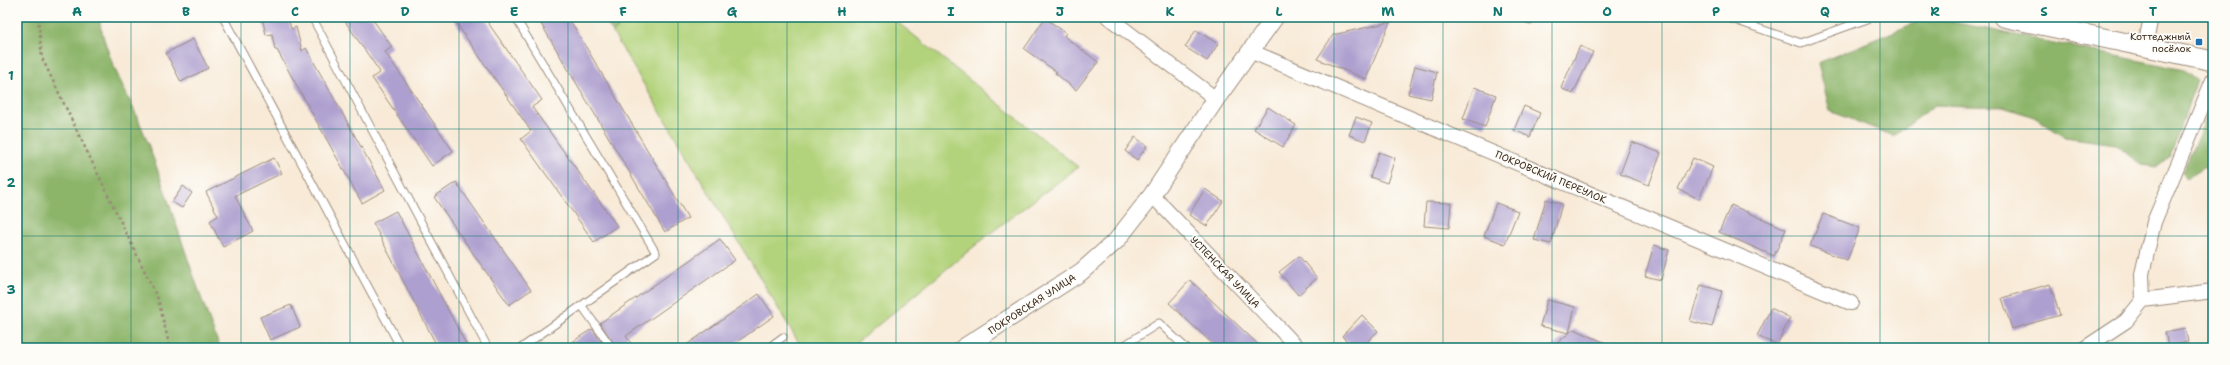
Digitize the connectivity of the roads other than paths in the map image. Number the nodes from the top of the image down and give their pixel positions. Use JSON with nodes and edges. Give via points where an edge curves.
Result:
{"nodes":[{"id":1,"x":223,"y":17,"type":"edge"},
{"id":2,"x":312,"y":17,"type":"edge"},
{"id":3,"x":515,"y":17,"type":"edge"},
{"id":4,"x":1108,"y":17,"type":"edge"},
{"id":5,"x":1275,"y":17,"type":"edge"},
{"id":6,"x":1726,"y":17,"type":"edge"},
{"id":7,"x":1873,"y":17,"type":"edge"},
{"id":8,"x":2003,"y":17,"type":"edge"},
{"id":9,"x":2151,"y":17,"type":"edge"},
{"id":10,"x":2145,"y":47,"type":"junction"},
{"id":11,"x":1250,"y":51,"type":"junction"},
{"id":12,"x":2213,"y":61,"type":"edge"},
{"id":13,"x":2213,"y":80,"type":"edge"},
{"id":14,"x":1216,"y":99,"type":"junction"},
{"id":15,"x":1152,"y":195,"type":"junction"},
{"id":16,"x":2213,"y":291,"type":"edge"},
{"id":17,"x":2143,"y":300,"type":"junction"},
{"id":18,"x":1851,"y":303,"type":"dead end"},
{"id":19,"x":582,"y":306,"type":"junction"},
{"id":20,"x":783,"y":337,"type":"dead end"},
{"id":21,"x":401,"y":348,"type":"edge"},
{"id":22,"x":488,"y":348,"type":"edge"},
{"id":23,"x":520,"y":348,"type":"edge"},
{"id":24,"x":612,"y":348,"type":"edge"},
{"id":25,"x":768,"y":348,"type":"edge"},
{"id":26,"x":963,"y":348,"type":"edge"},
{"id":27,"x":1120,"y":348,"type":"edge"},
{"id":28,"x":1186,"y":348,"type":"edge"},
{"id":29,"x":1298,"y":348,"type":"edge"},
{"id":30,"x":2085,"y":348,"type":"edge"}],
"edges":[{"from":1,"to":21,"type":"lane"},
{"from":2,"to":22,"type":"lane"},
{"from":3,"to":19,"type":"lane","via":[[656,253]]},
{"from":4,"to":14,"type":"street"},
{"from":5,"to":11,"type":"street","name":"ПОКРОВСКАЯ УЛИЦА"},
{"from":6,"to":7,"type":"lane","via":[[1801,43]]},
{"from":8,"to":10,"type":"main road"},
{"from":9,"to":10,"type":"street"},
{"from":10,"to":12,"type":"main road"},
{"from":11,"to":14,"type":"street","name":"ПОКРОВСКАЯ УЛИЦА"},
{"from":11,"to":18,"type":"street","name":"ПОКРОВСКИЙ ПЕРЕУЛОК"},
{"from":13,"to":17,"type":"street","via":[[2154,222],[2142,274]]},
{"from":14,"to":15,"type":"street","name":"ПОКРОВСКАЯ УЛИЦА"},
{"from":15,"to":26,"type":"street","name":"ПОКРОВСКАЯ УЛИЦА","via":[[1100,258]]},
{"from":15,"to":29,"type":"street","name":"УСПЕНСКАЯ УЛИЦА"},
{"from":16,"to":17,"type":"street"},
{"from":17,"to":30,"type":"street","via":[[2126,321]]},
{"from":19,"to":23,"type":"lane"},
{"from":19,"to":24,"type":"lane"},
{"from":20,"to":25,"type":"lane"},
{"from":27,"to":28,"type":"lane","via":[[1159,322]]}]}
